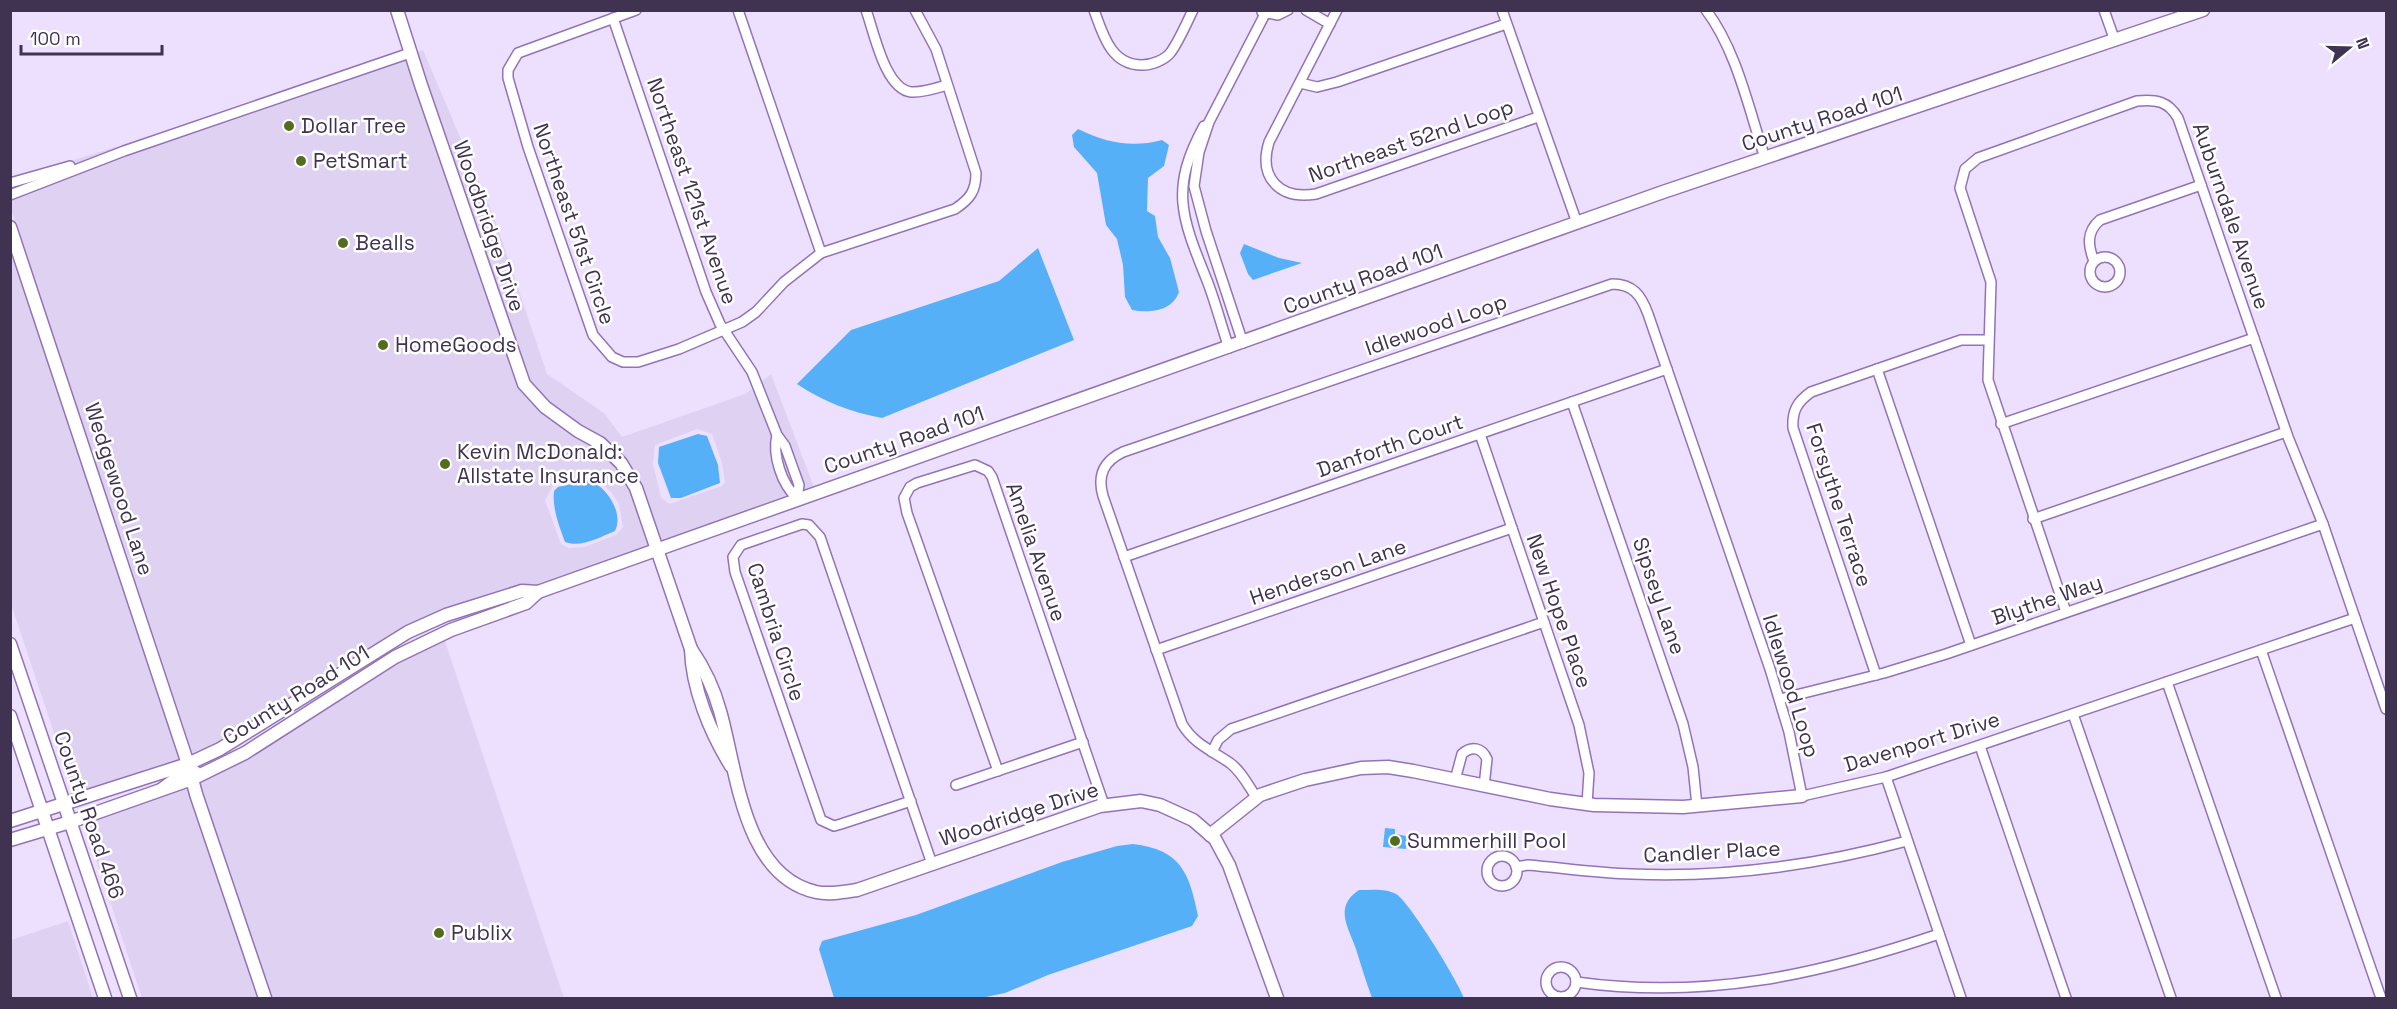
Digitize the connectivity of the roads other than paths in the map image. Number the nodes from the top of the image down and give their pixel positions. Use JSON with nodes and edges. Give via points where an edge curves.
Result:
{"nodes":[{"id":1,"x":398,"y":10,"type":"edge"},
{"id":2,"x":636,"y":10,"type":"edge"},
{"id":3,"x":738,"y":10,"type":"edge"},
{"id":4,"x":866,"y":10,"type":"edge"},
{"id":5,"x":915,"y":10,"type":"edge"},
{"id":6,"x":1094,"y":10,"type":"edge"},
{"id":7,"x":1193,"y":10,"type":"edge"},
{"id":8,"x":1288,"y":10,"type":"edge"},
{"id":9,"x":1306,"y":10,"type":"edge"},
{"id":10,"x":1337,"y":10,"type":"edge"},
{"id":11,"x":1502,"y":10,"type":"edge"},
{"id":12,"x":1706,"y":10,"type":"edge"},
{"id":13,"x":2104,"y":10,"type":"edge"},
{"id":14,"x":2204,"y":10,"type":"edge"},
{"id":15,"x":1263,"y":12,"type":"edge"},
{"id":16,"x":614,"y":18,"type":"junction"},
{"id":17,"x":1330,"y":24,"type":"junction"},
{"id":18,"x":1506,"y":24,"type":"junction"},
{"id":19,"x":2115,"y":41,"type":"junction"},
{"id":20,"x":410,"y":52,"type":"junction"},
{"id":21,"x":1300,"y":83,"type":"junction"},
{"id":22,"x":947,"y":85,"type":"junction"},
{"id":23,"x":1538,"y":117,"type":"junction"},
{"id":24,"x":1209,"y":122,"type":"junction"},
{"id":25,"x":124,"y":151,"type":"junction"},
{"id":26,"x":1765,"y":158,"type":"junction"},
{"id":27,"x":10,"y":183,"type":"edge"},
{"id":28,"x":2201,"y":185,"type":"junction"},
{"id":29,"x":10,"y":195,"type":"edge"},
{"id":30,"x":1577,"y":223,"type":"junction"},
{"id":31,"x":10,"y":227,"type":"edge"},
{"id":32,"x":820,"y":253,"type":"junction"},
{"id":33,"x":2094,"y":261,"type":"dead end"},
{"id":34,"x":724,"y":331,"type":"junction"},
{"id":35,"x":2254,"y":338,"type":"junction"},
{"id":36,"x":1988,"y":340,"type":"junction"},
{"id":37,"x":1243,"y":343,"type":"junction"},
{"id":38,"x":1229,"y":348,"type":"junction"},
{"id":39,"x":1667,"y":369,"type":"junction"},
{"id":40,"x":1877,"y":369,"type":"junction"},
{"id":41,"x":1572,"y":402,"type":"junction"},
{"id":42,"x":2001,"y":424,"type":"junction"},
{"id":43,"x":2286,"y":432,"type":"junction"},
{"id":44,"x":1480,"y":434,"type":"junction"},
{"id":45,"x":797,"y":498,"type":"junction"},
{"id":46,"x":2033,"y":519,"type":"junction"},
{"id":47,"x":2323,"y":524,"type":"junction"},
{"id":48,"x":1512,"y":528,"type":"junction"},
{"id":49,"x":658,"y":550,"type":"junction"},
{"id":50,"x":1124,"y":557,"type":"junction"},
{"id":51,"x":538,"y":592,"type":"junction"},
{"id":52,"x":2066,"y":612,"type":"junction"},
{"id":53,"x":2355,"y":618,"type":"junction"},
{"id":54,"x":1544,"y":622,"type":"junction"},
{"id":55,"x":425,"y":624,"type":"junction"},
{"id":56,"x":431,"y":639,"type":"junction"},
{"id":57,"x":10,"y":644,"type":"edge"},
{"id":58,"x":1971,"y":645,"type":"junction"},
{"id":59,"x":1156,"y":650,"type":"junction"},
{"id":60,"x":2261,"y":650,"type":"junction"},
{"id":61,"x":1876,"y":675,"type":"junction"},
{"id":62,"x":2168,"y":682,"type":"junction"},
{"id":63,"x":320,"y":687,"type":"junction"},
{"id":64,"x":328,"y":699,"type":"junction"},
{"id":65,"x":1780,"y":699,"type":"junction"},
{"id":66,"x":2386,"y":709,"type":"edge"},
{"id":67,"x":2073,"y":714,"type":"junction"},
{"id":68,"x":10,"y":716,"type":"edge"},
{"id":69,"x":1083,"y":742,"type":"junction"},
{"id":70,"x":1980,"y":746,"type":"junction"},
{"id":71,"x":220,"y":749,"type":"junction"},
{"id":72,"x":1212,"y":752,"type":"junction"},
{"id":73,"x":188,"y":764,"type":"junction"},
{"id":74,"x":733,"y":770,"type":"joint"},
{"id":75,"x":998,"y":771,"type":"junction"},
{"id":76,"x":1886,"y":777,"type":"junction"},
{"id":77,"x":192,"y":779,"type":"junction"},
{"id":78,"x":1455,"y":780,"type":"junction"},
{"id":79,"x":956,"y":785,"type":"dead end"},
{"id":80,"x":1484,"y":786,"type":"junction"},
{"id":81,"x":162,"y":789,"type":"junction"},
{"id":82,"x":1802,"y":796,"type":"junction"},
{"id":83,"x":1256,"y":797,"type":"junction"},
{"id":84,"x":910,"y":801,"type":"junction"},
{"id":85,"x":1587,"y":804,"type":"junction"},
{"id":86,"x":64,"y":805,"type":"junction"},
{"id":87,"x":1104,"y":805,"type":"junction"},
{"id":88,"x":1697,"y":806,"type":"junction"},
{"id":89,"x":43,"y":812,"type":"junction"},
{"id":90,"x":10,"y":820,"type":"edge"},
{"id":91,"x":70,"y":822,"type":"junction"},
{"id":92,"x":48,"y":830,"type":"junction"},
{"id":93,"x":1210,"y":835,"type":"junction"},
{"id":94,"x":10,"y":840,"type":"edge"},
{"id":95,"x":1907,"y":841,"type":"junction"},
{"id":96,"x":932,"y":864,"type":"junction"},
{"id":97,"x":1516,"y":867,"type":"dead end"},
{"id":98,"x":1939,"y":934,"type":"junction"},
{"id":99,"x":1576,"y":982,"type":"dead end"},
{"id":100,"x":1275,"y":998,"type":"edge"},
{"id":101,"x":105,"y":999,"type":"edge"},
{"id":102,"x":130,"y":999,"type":"edge"},
{"id":103,"x":265,"y":999,"type":"edge"},
{"id":104,"x":1961,"y":999,"type":"edge"},
{"id":105,"x":2066,"y":999,"type":"edge"},
{"id":106,"x":2170,"y":999,"type":"edge"},
{"id":107,"x":2276,"y":999,"type":"edge"},
{"id":108,"x":2381,"y":999,"type":"edge"}],
"edges":[{"from":1,"to":20,"type":"street","name":"Woodbridge Drive"},
{"from":2,"to":16,"type":"street","name":"Northeast 51st Circle"},
{"from":3,"to":32,"type":"street"},
{"from":4,"to":22,"type":"street","via":[[890,79],[899,88],[911,92]]},
{"from":5,"to":22,"type":"street","name":"Northeast 51st Circle","via":[[936,49]]},
{"from":6,"to":7,"type":"street","via":[[1104,41],[1118,58],[1134,65],[1151,65],[1170,54]]},
{"from":8,"to":15,"type":"street","via":[[1278,15]]},
{"from":9,"to":17,"type":"street"},
{"from":10,"to":17,"type":"street","name":"Northeast 52nd Loop"},
{"from":11,"to":18,"type":"street"},
{"from":12,"to":26,"type":"street","via":[[1730,55]]},
{"from":13,"to":19,"type":"street"},
{"from":14,"to":19,"type":"street","name":"County Road 101"},
{"from":15,"to":24,"type":"street"},
{"from":16,"to":34,"type":"street","name":"Northeast 121st Avenue","via":[[706,292]]},
{"from":16,"to":34,"type":"street","name":"Northeast 51st Circle","via":[[518,53],[508,70],[511,94],[587,320],[601,348],[623,362],[638,362]]},
{"from":17,"to":21,"type":"street","name":"Northeast 52nd Loop"},
{"from":18,"to":21,"type":"street","via":[[1337,82],[1317,87]]},
{"from":18,"to":23,"type":"street"},
{"from":19,"to":26,"type":"street","name":"County Road 101"},
{"from":20,"to":25,"type":"street"},
{"from":20,"to":49,"type":"street","name":"Woodbridge Drive","via":[[524,384],[545,407],[600,443],[621,463],[636,488]]},
{"from":21,"to":23,"type":"street","name":"Northeast 52nd Loop","via":[[1266,153],[1270,177],[1276,186],[1294,196],[1316,194]]},
{"from":22,"to":32,"type":"street","name":"Northeast 51st Circle","via":[[976,173],[971,196],[955,209]]},
{"from":23,"to":30,"type":"street"},
{"from":24,"to":37,"type":"street","via":[[1194,186]]},
{"from":24,"to":38,"type":"street","via":[[1185,166],[1183,214]]},
{"from":25,"to":27,"type":"street"},
{"from":25,"to":29,"type":"street"},
{"from":26,"to":30,"type":"street","name":"County Road 101"},
{"from":28,"to":33,"type":"street","via":[[2100,220],[2090,234]]},
{"from":28,"to":35,"type":"street","name":"Auburndale Avenue"},
{"from":28,"to":36,"type":"street","name":"Auburndale Avenue","via":[[2178,118],[2166,103],[2156,100],[2137,101],[1971,162],[1960,188],[1991,282]]},
{"from":30,"to":37,"type":"street","name":"County Road 101"},
{"from":31,"to":73,"type":"street","name":"Wedgewood Lane"},
{"from":32,"to":34,"type":"street","name":"Northeast 51st Circle","via":[[784,282],[756,312]]},
{"from":34,"to":45,"type":"street","name":"Northeast 121st Avenue","via":[[752,372],[777,435],[774,447],[788,491]]},
{"from":35,"to":42,"type":"street"},
{"from":35,"to":43,"type":"street","name":"Auburndale Avenue"},
{"from":36,"to":40,"type":"street","name":"Forsythe Terrace","via":[[1961,340]]},
{"from":36,"to":42,"type":"street","name":"Auburndale Avenue","via":[[1988,380]]},
{"from":37,"to":38,"type":"street","name":"County Road 101"},
{"from":38,"to":45,"type":"street","name":"County Road 101"},
{"from":39,"to":41,"type":"street","name":"Danforth Court"},
{"from":39,"to":50,"type":"street","name":"Idlewood Loop","via":[[1642,298],[1628,286],[1612,284],[1123,452],[1107,463],[1100,487]]},
{"from":39,"to":65,"type":"street","name":"Idlewood Loop"},
{"from":40,"to":58,"type":"street"},
{"from":40,"to":61,"type":"street","name":"Forsythe Terrace","via":[[1811,392],[1798,403],[1792,419]]},
{"from":41,"to":44,"type":"street","name":"Danforth Court"},
{"from":41,"to":88,"type":"street","name":"Sipsey Lane","via":[[1680,716],[1693,767]]},
{"from":42,"to":46,"type":"street","name":"Auburndale Avenue"},
{"from":43,"to":46,"type":"street"},
{"from":43,"to":47,"type":"street","name":"Auburndale Avenue"},
{"from":44,"to":48,"type":"street","name":"New Hope Place"},
{"from":44,"to":50,"type":"street","name":"Danforth Court"},
{"from":45,"to":49,"type":"street","name":"County Road 101"},
{"from":46,"to":52,"type":"street","name":"Auburndale Avenue"},
{"from":47,"to":52,"type":"street","name":"Blythe Way"},
{"from":47,"to":53,"type":"street","name":"Auburndale Avenue"},
{"from":48,"to":54,"type":"street","name":"New Hope Place"},
{"from":48,"to":59,"type":"street","name":"Henderson Lane"},
{"from":49,"to":51,"type":"street","name":"County Road 101"},
{"from":49,"to":74,"type":"street","name":"Woodbridge Drive","via":[[691,649],[704,667],[720,708]]},
{"from":50,"to":59,"type":"street","name":"Idlewood Loop"},
{"from":51,"to":55,"type":"street","name":"County Road 101","via":[[522,591]]},
{"from":51,"to":56,"type":"street","name":"County Road 101","via":[[526,603]]},
{"from":52,"to":58,"type":"street","name":"Blythe Way"},
{"from":53,"to":60,"type":"street","name":"Davenport Drive"},
{"from":53,"to":66,"type":"street","name":"Auburndale Avenue"},
{"from":54,"to":72,"type":"street","via":[[1231,729],[1218,740]]},
{"from":54,"to":85,"type":"street","name":"New Hope Place","via":[[1586,752]]},
{"from":55,"to":56,"type":"street"},
{"from":55,"to":63,"type":"street","name":"County Road 101"},
{"from":56,"to":64,"type":"street","name":"County Road 101"},
{"from":57,"to":86,"type":"street","name":"County Road 466"},
{"from":58,"to":61,"type":"street","name":"Blythe Way"},
{"from":59,"to":72,"type":"street","name":"Idlewood Loop","via":[[1182,724],[1194,740]]},
{"from":60,"to":62,"type":"street","name":"Davenport Drive"},
{"from":60,"to":108,"type":"street"},
{"from":61,"to":65,"type":"street","name":"Blythe Way"},
{"from":62,"to":67,"type":"street","name":"Davenport Drive"},
{"from":62,"to":107,"type":"street"},
{"from":63,"to":64,"type":"street"},
{"from":63,"to":71,"type":"street","name":"County Road 101"},
{"from":64,"to":77,"type":"street","name":"County Road 101","via":[[245,753]]},
{"from":65,"to":82,"type":"street","name":"Idlewood Loop"},
{"from":67,"to":70,"type":"street","name":"Davenport Drive"},
{"from":67,"to":106,"type":"street"},
{"from":68,"to":89,"type":"street","name":"County Road 466"},
{"from":69,"to":75,"type":"street"},
{"from":69,"to":75,"type":"street","name":"Amelia Avenue","via":[[988,471],[981,466],[969,466],[917,483],[904,498],[907,513]]},
{"from":69,"to":87,"type":"street","name":"Amelia Avenue"},
{"from":70,"to":76,"type":"street","name":"Davenport Drive"},
{"from":70,"to":105,"type":"street"},
{"from":71,"to":73,"type":"street","name":"County Road 101"},
{"from":71,"to":77,"type":"street","via":[[201,764]]},
{"from":72,"to":83,"type":"street","name":"Idlewood Loop","via":[[1240,773]]},
{"from":73,"to":81,"type":"street","via":[[182,775]]},
{"from":73,"to":86,"type":"street","name":"County Road 101"},
{"from":74,"to":96,"type":"street","name":"Woodridge Drive","via":[[763,855],[774,869],[803,889],[818,893],[857,890]]},
{"from":75,"to":79,"type":"street"},
{"from":76,"to":82,"type":"street","name":"Davenport Drive"},
{"from":76,"to":95,"type":"street"},
{"from":77,"to":81,"type":"street","name":"County Road 101"},
{"from":77,"to":103,"type":"street"},
{"from":78,"to":80,"type":"street","name":"Davenport Drive"},
{"from":78,"to":80,"type":"street","via":[[1462,754],[1473,748],[1485,753],[1487,759]]},
{"from":78,"to":83,"type":"street","name":"Davenport Drive","via":[[1388,767],[1362,768],[1305,780]]},
{"from":80,"to":85,"type":"street","name":"Davenport Drive"},
{"from":81,"to":91,"type":"street","name":"County Road 101"},
{"from":82,"to":88,"type":"street","name":"Davenport Drive"},
{"from":83,"to":93,"type":"street","name":"Davenport Drive"},
{"from":84,"to":84,"type":"street","name":"Cambria Circle","via":[[834,826],[821,819],[735,572],[733,557],[741,545],[802,524],[815,529]]},
{"from":84,"to":96,"type":"street","name":"Cambria Circle"},
{"from":85,"to":88,"type":"street","name":"Davenport Drive"},
{"from":86,"to":89,"type":"street","name":"County Road 101"},
{"from":86,"to":91,"type":"street","name":"County Road 466"},
{"from":87,"to":93,"type":"street","name":"Woodridge Drive","via":[[1141,801],[1160,805],[1193,820]]},
{"from":87,"to":96,"type":"street","name":"Woodridge Drive"},
{"from":89,"to":90,"type":"street","name":"County Road 101"},
{"from":89,"to":92,"type":"street","name":"County Road 466"},
{"from":91,"to":92,"type":"street","name":"County Road 101"},
{"from":91,"to":102,"type":"street","name":"County Road 466"},
{"from":92,"to":94,"type":"street","name":"County Road 101"},
{"from":92,"to":101,"type":"street","name":"County Road 466"},
{"from":93,"to":100,"type":"street","name":"Woodridge Drive","via":[[1229,865]]},
{"from":95,"to":97,"type":"street","name":"Candler Place","via":[[1815,862],[1712,874]]},
{"from":95,"to":98,"type":"street"},
{"from":98,"to":99,"type":"street","via":[[1828,969],[1750,984],[1677,988]]},
{"from":98,"to":104,"type":"street"}]}
